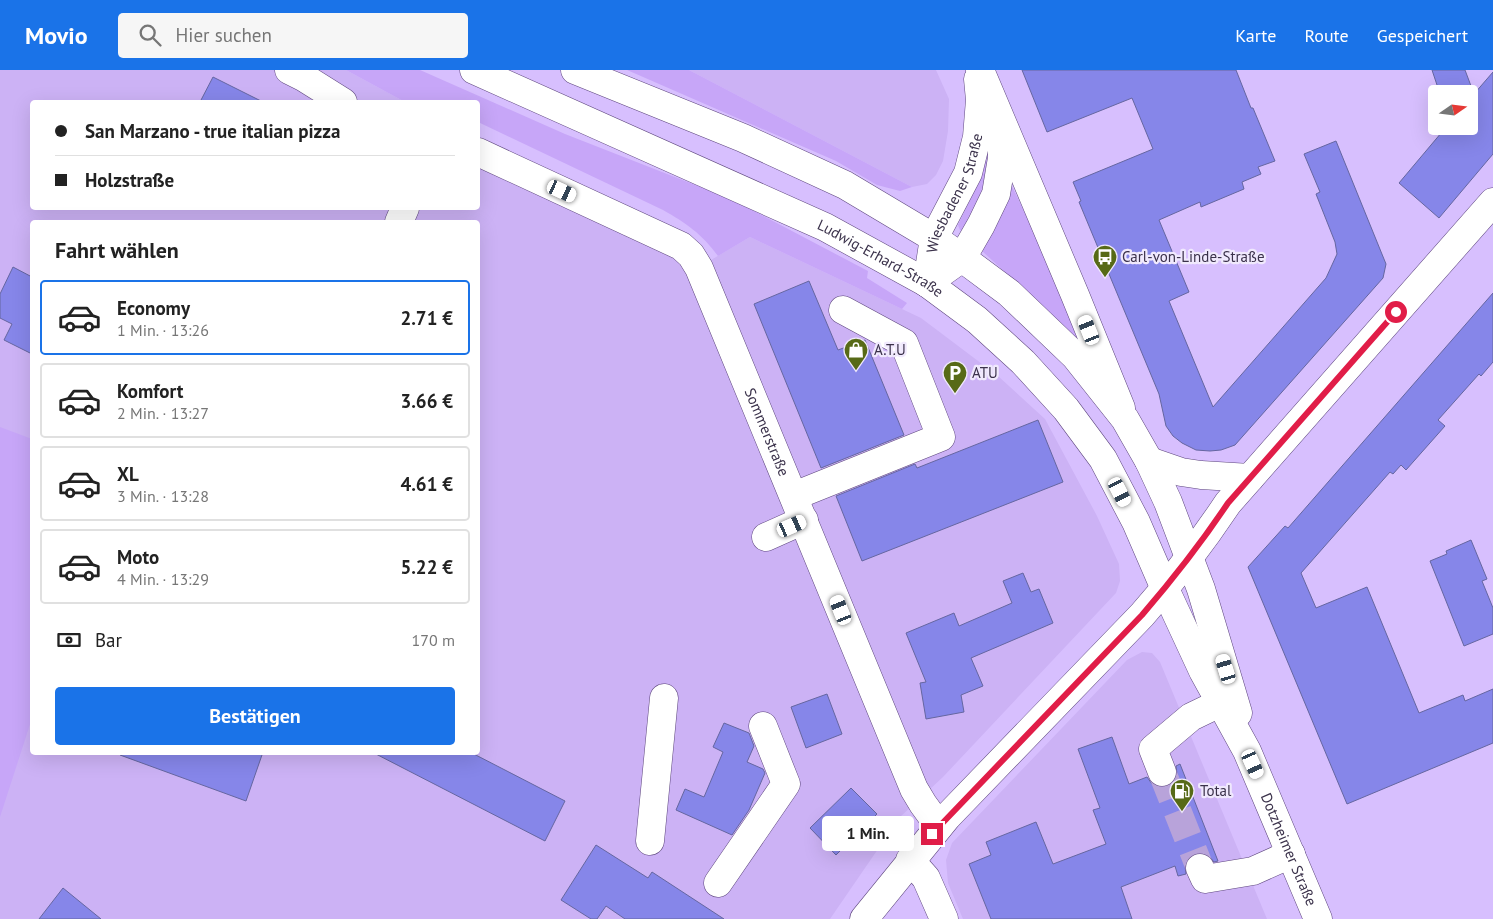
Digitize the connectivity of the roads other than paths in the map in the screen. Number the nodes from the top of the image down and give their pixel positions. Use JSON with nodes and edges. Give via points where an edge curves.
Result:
{"nodes":[{"id":1,"x":288,"y":70,"type":"edge"},
{"id":2,"x":474,"y":70,"type":"edge"},
{"id":3,"x":575,"y":70,"type":"edge"},
{"id":4,"x":978,"y":70,"type":"edge"},
{"id":5,"x":340,"y":100,"type":"edge"},
{"id":6,"x":1002,"y":122,"type":"junction"},
{"id":7,"x":480,"y":153,"type":"edge"},
{"id":8,"x":1493,"y":202,"type":"edge"},
{"id":9,"x":934,"y":238,"type":"junction"},
{"id":10,"x":962,"y":258,"type":"junction"},
{"id":11,"x":926,"y":282,"type":"junction"},
{"id":12,"x":843,"y":310,"type":"dead end"},
{"id":13,"x":1125,"y":419,"type":"junction"},
{"id":14,"x":1149,"y":461,"type":"junction"},
{"id":15,"x":1250,"y":478,"type":"junction"},
{"id":16,"x":799,"y":508,"type":"junction"},
{"id":17,"x":766,"y":537,"type":"dead end"},
{"id":18,"x":1188,"y":558,"type":"junction"},
{"id":19,"x":1165,"y":589,"type":"junction"},
{"id":20,"x":664,"y":698,"type":"dead end"},
{"id":21,"x":1220,"y":703,"type":"junction"},
{"id":22,"x":763,"y":726,"type":"dead end"},
{"id":23,"x":1248,"y":751,"type":"junction"},
{"id":24,"x":1162,"y":772,"type":"tunnel mouth"},
{"id":25,"x":939,"y":826,"type":"junction"},
{"id":26,"x":650,"y":841,"type":"dead end"},
{"id":27,"x":1291,"y":854,"type":"junction"},
{"id":28,"x":910,"y":860,"type":"junction"},
{"id":29,"x":1200,"y":868,"type":"tunnel mouth"},
{"id":30,"x":718,"y":884,"type":"dead end"},
{"id":31,"x":864,"y":919,"type":"edge"},
{"id":32,"x":944,"y":919,"type":"edge"},
{"id":33,"x":1318,"y":919,"type":"edge"}],
"edges":[{"from":1,"to":5,"type":"street"},
{"from":2,"to":11,"type":"street","name":"Ludwig-Erhard-Straße","via":[[825,227]]},
{"from":3,"to":9,"type":"street","via":[[743,138],[845,185]]},
{"from":4,"to":6,"type":"street","name":"Wiesbadener Straße"},
{"from":4,"to":9,"type":"street","name":"Wiesbadener Straße","via":[[977,137],[968,173]]},
{"from":6,"to":10,"type":"street","name":"Wiesbadener Straße","via":[[1002,158],[996,194]]},
{"from":6,"to":13,"type":"street"},
{"from":7,"to":16,"type":"street","name":"Sommerstraße","via":[[681,246],[692,255]]},
{"from":8,"to":15,"type":"street"},
{"from":9,"to":10,"type":"street"},
{"from":9,"to":11,"type":"street","name":"Wiesbadener Straße"},
{"from":10,"to":11,"type":"street","name":"Wiesbadener Straße"},
{"from":10,"to":13,"type":"street","via":[[1009,293],[1075,356]]},
{"from":11,"to":19,"type":"street","name":"Ludwig-Erhard-Straße","via":[[977,320],[1023,362],[1066,409],[1104,459]]},
{"from":12,"to":16,"type":"street","via":[[904,343],[941,437]]},
{"from":13,"to":14,"type":"street"},
{"from":14,"to":15,"type":"street","via":[[1181,472]]},
{"from":14,"to":18,"type":"street"},
{"from":15,"to":18,"type":"street"},
{"from":16,"to":17,"type":"street"},
{"from":16,"to":25,"type":"street","name":"Sommerstraße","via":[[914,789]]},
{"from":18,"to":19,"type":"street"},
{"from":18,"to":23,"type":"street","name":"Dotzheimer Straße","via":[[1212,622]]},
{"from":19,"to":21,"type":"street","name":"Dotzheimer Straße"},
{"from":19,"to":25,"type":"street"},
{"from":20,"to":26,"type":"street"},
{"from":21,"to":23,"type":"street","name":"Dotzheimer Straße"},
{"from":21,"to":24,"type":"street","via":[[1191,716],[1153,750]]},
{"from":22,"to":30,"type":"street","via":[[786,784]]},
{"from":23,"to":27,"type":"street","name":"Dotzheimer Straße"},
{"from":25,"to":28,"type":"street"},
{"from":27,"to":29,"type":"street","via":[[1253,870],[1205,879]]},
{"from":27,"to":33,"type":"street","name":"Dotzheimer Straße"},
{"from":28,"to":31,"type":"street"},
{"from":28,"to":32,"type":"street","via":[[933,890]]}]}
